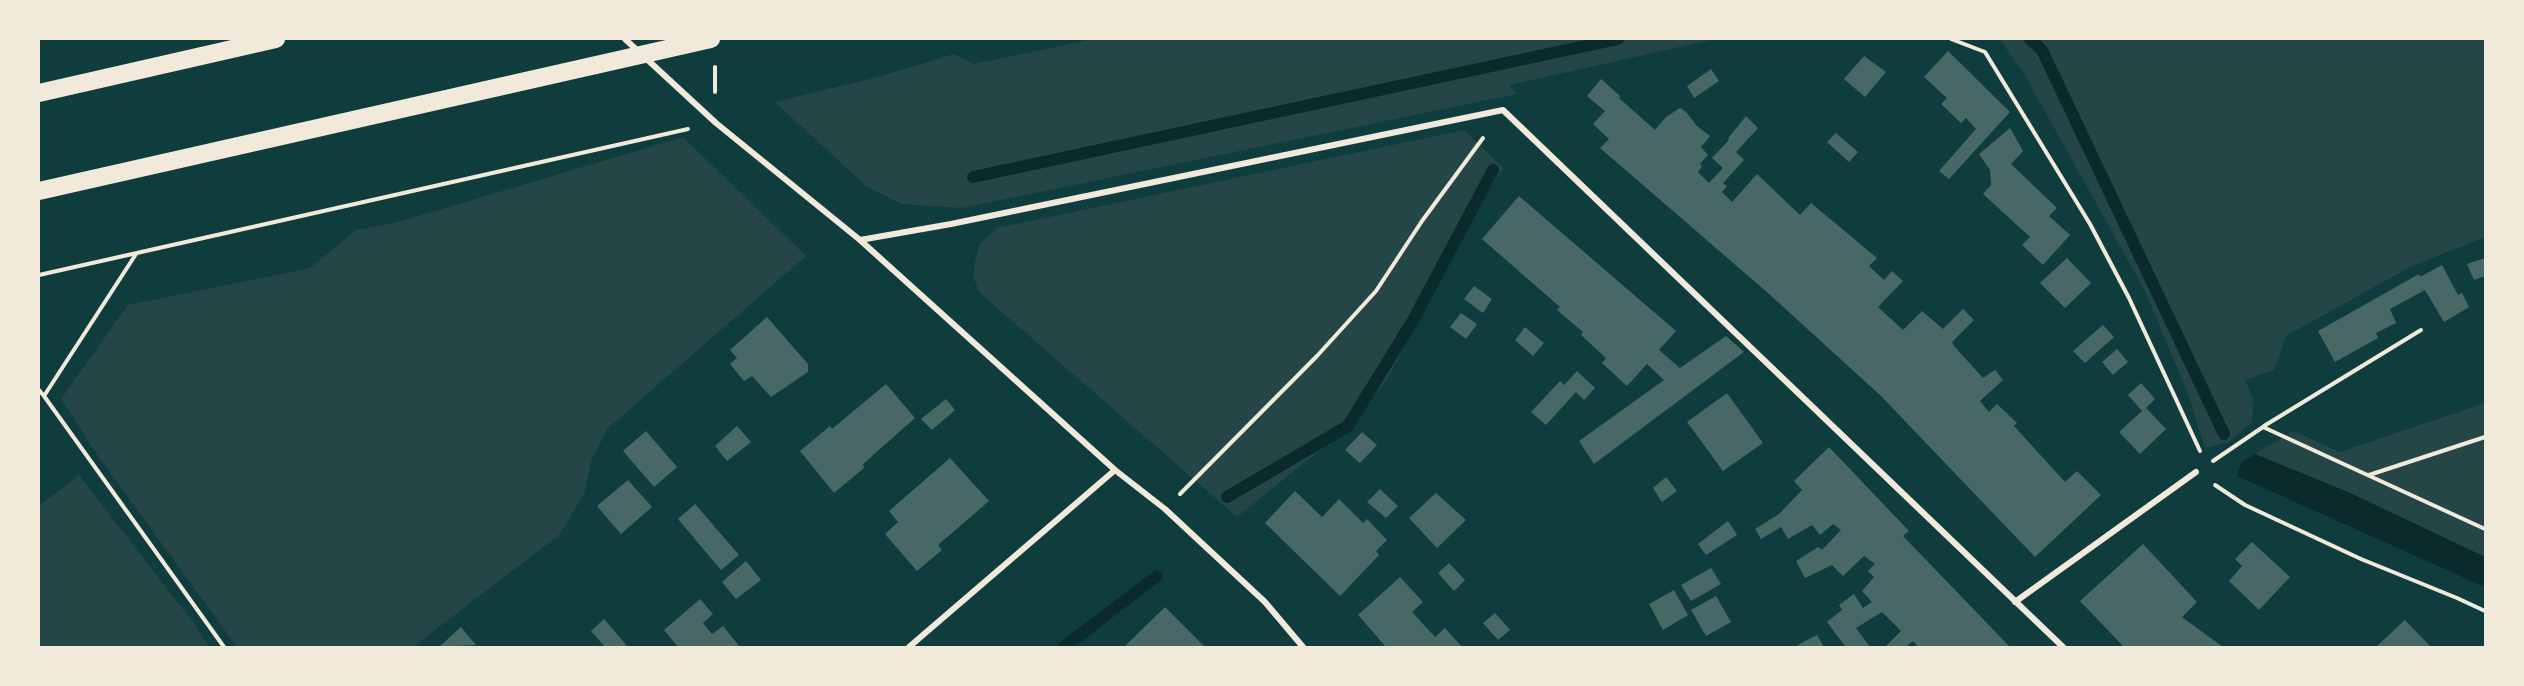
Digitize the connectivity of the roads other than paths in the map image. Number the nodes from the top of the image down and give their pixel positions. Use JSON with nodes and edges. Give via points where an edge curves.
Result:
{"nodes":[{"id":1,"x":276,"y":39,"type":"edge"},
{"id":2,"x":625,"y":39,"type":"edge"},
{"id":3,"x":711,"y":39,"type":"edge"},
{"id":4,"x":39,"y":93,"type":"edge"},
{"id":5,"x":39,"y":191,"type":"edge"},
{"id":6,"x":860,"y":240,"type":"junction"},
{"id":7,"x":1115,"y":470,"type":"junction"},
{"id":8,"x":2196,"y":472,"type":"road end"},
{"id":9,"x":2015,"y":602,"type":"junction"},
{"id":10,"x":909,"y":647,"type":"edge"},
{"id":11,"x":1303,"y":647,"type":"edge"},
{"id":12,"x":2063,"y":647,"type":"edge"}],
"edges":[{"from":1,"to":4,"type":"highway"},
{"from":2,"to":6,"type":"street","via":[[716,123]]},
{"from":3,"to":5,"type":"highway"},
{"from":6,"to":7,"type":"street"},
{"from":6,"to":9,"type":"street","via":[[1503,110]]},
{"from":7,"to":10,"type":"street"},
{"from":7,"to":11,"type":"street","via":[[1165,509],[1265,602]]},
{"from":8,"to":9,"type":"street"},
{"from":9,"to":12,"type":"street"}]}
